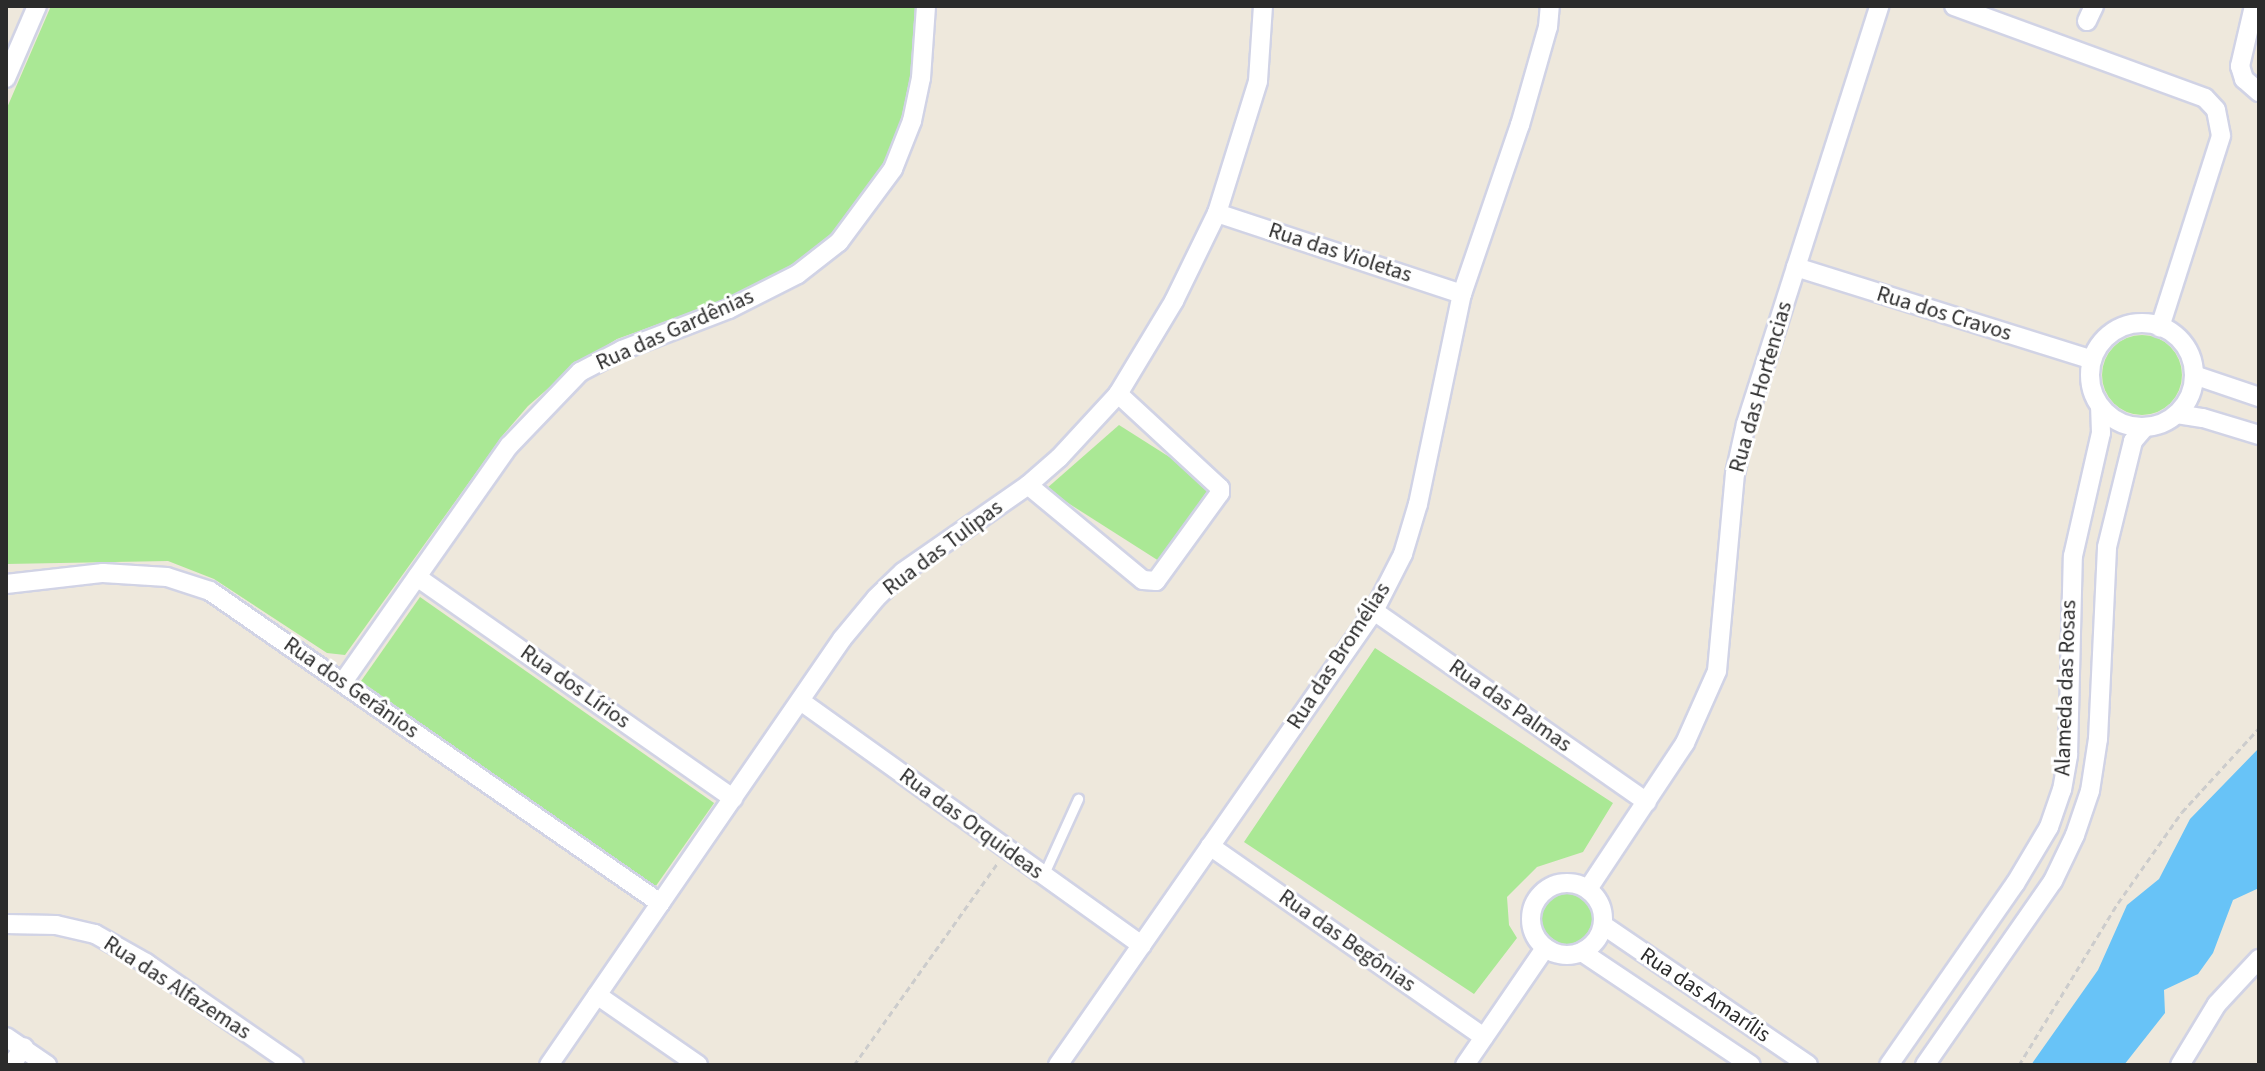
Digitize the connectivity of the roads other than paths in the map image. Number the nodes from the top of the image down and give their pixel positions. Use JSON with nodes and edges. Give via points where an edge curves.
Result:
{"nodes":[{"id":1,"x":37,"y":6,"type":"edge"},
{"id":2,"x":926,"y":6,"type":"edge"},
{"id":3,"x":1263,"y":6,"type":"edge"},
{"id":4,"x":1550,"y":6,"type":"edge"},
{"id":5,"x":1879,"y":6,"type":"edge"},
{"id":6,"x":1954,"y":6,"type":"edge"},
{"id":7,"x":2254,"y":6,"type":"edge"},
{"id":8,"x":6,"y":78,"type":"edge"},
{"id":9,"x":2259,"y":92,"type":"edge"},
{"id":10,"x":1217,"y":213,"type":"junction"},
{"id":11,"x":1796,"y":267,"type":"junction"},
{"id":12,"x":1462,"y":294,"type":"junction"},
{"id":13,"x":2160,"y":327,"type":"junction"},
{"id":14,"x":2092,"y":360,"type":"junction"},
{"id":15,"x":2194,"y":375,"type":"junction"},
{"id":16,"x":1118,"y":394,"type":"junction"},
{"id":17,"x":2259,"y":397,"type":"edge"},
{"id":18,"x":2100,"y":407,"type":"junction"},
{"id":19,"x":2177,"y":414,"type":"junction"},
{"id":20,"x":2145,"y":427,"type":"junction"},
{"id":21,"x":2259,"y":435,"type":"edge"},
{"id":22,"x":1028,"y":485,"type":"junction"},
{"id":23,"x":417,"y":577,"type":"junction"},
{"id":24,"x":6,"y":584,"type":"edge"},
{"id":25,"x":1374,"y":611,"type":"junction"},
{"id":26,"x":343,"y":682,"type":"junction"},
{"id":27,"x":802,"y":702,"type":"junction"},
{"id":28,"x":733,"y":798,"type":"junction"},
{"id":29,"x":1078,"y":799,"type":"dead end"},
{"id":30,"x":1647,"y":802,"type":"junction"},
{"id":31,"x":1210,"y":846,"type":"junction"},
{"id":32,"x":1043,"y":876,"type":"junction"},
{"id":33,"x":1588,"y":889,"type":"junction"},
{"id":34,"x":660,"y":903,"type":"junction"},
{"id":35,"x":6,"y":924,"type":"edge"},
{"id":36,"x":1603,"y":925,"type":"junction"},
{"id":37,"x":1142,"y":945,"type":"junction"},
{"id":38,"x":1545,"y":948,"type":"junction"},
{"id":39,"x":1582,"y":952,"type":"junction"},
{"id":40,"x":2259,"y":959,"type":"edge"},
{"id":41,"x":597,"y":995,"type":"junction"},
{"id":42,"x":6,"y":1037,"type":"edge"},
{"id":43,"x":1484,"y":1037,"type":"junction"},
{"id":44,"x":24,"y":1047,"type":"junction"},
{"id":45,"x":11,"y":1065,"type":"edge"},
{"id":46,"x":47,"y":1065,"type":"edge"},
{"id":47,"x":294,"y":1065,"type":"edge"},
{"id":48,"x":549,"y":1065,"type":"edge"},
{"id":49,"x":698,"y":1065,"type":"edge"},
{"id":50,"x":1058,"y":1065,"type":"edge"},
{"id":51,"x":1465,"y":1065,"type":"edge"},
{"id":52,"x":1751,"y":1065,"type":"edge"},
{"id":53,"x":1808,"y":1065,"type":"edge"},
{"id":54,"x":1889,"y":1065,"type":"edge"},
{"id":55,"x":1925,"y":1065,"type":"edge"},
{"id":56,"x":2180,"y":1065,"type":"edge"}],
"edges":[{"from":1,"to":8,"type":"street"},
{"from":2,"to":23,"type":"street","name":"Rua das Gardênias","via":[[912,121],[893,169],[839,242],[798,274],[757,295],[580,372],[509,446]]},
{"from":3,"to":10,"type":"street","name":"Rua das Tulipas","via":[[1258,81]]},
{"from":4,"to":12,"type":"street","name":"Rua das Bromélias","via":[[1520,125]]},
{"from":5,"to":11,"type":"street","name":"Rua das Hortencias"},
{"from":6,"to":13,"type":"street","via":[[2205,98],[2216,110],[2221,136]]},
{"from":7,"to":9,"type":"street","via":[[2240,66],[2244,79]]},
{"from":10,"to":12,"type":"street","name":"Rua das Violetas"},
{"from":10,"to":16,"type":"street","name":"Rua das Tulipas","via":[[1174,301]]},
{"from":11,"to":14,"type":"street","name":"Rua dos Cravos"},
{"from":11,"to":30,"type":"street","name":"Rua das Hortencias","via":[[1735,474],[1717,671],[1697,720]]},
{"from":12,"to":25,"type":"street","name":"Rua das Bromélias","via":[[1418,504],[1403,554]]},
{"from":13,"to":14,"type":"street","via":[[2127,325],[2099,344]]},
{"from":13,"to":15,"type":"street","via":[[2184,345]]},
{"from":14,"to":18,"type":"street","name":"Alameda das Rosas","via":[[2092,392]]},
{"from":15,"to":17,"type":"street"},
{"from":15,"to":19,"type":"street"},
{"from":16,"to":22,"type":"street","name":"Rua das Tulipas"},
{"from":16,"to":22,"type":"street","via":[[1220,488],[1156,581],[1143,580]]},
{"from":18,"to":20,"type":"street","via":[[2128,426]]},
{"from":18,"to":54,"type":"street","name":"Alameda das Rosas","via":[[2101,433],[2073,556],[2068,755],[2062,790],[2049,827],[2015,884]]},
{"from":19,"to":20,"type":"street"},
{"from":19,"to":21,"type":"street"},
{"from":20,"to":55,"type":"street","name":"Alameda das Rosas","via":[[2133,441],[2107,547],[2098,739],[2090,791],[2075,835],[2053,881]]},
{"from":22,"to":27,"type":"street","name":"Rua das Tulipas","via":[[903,572],[842,639]]},
{"from":23,"to":26,"type":"street","name":"Rua das Gardênias"},
{"from":23,"to":28,"type":"street","name":"Rua dos Lírios"},
{"from":24,"to":26,"type":"street","name":"Rua dos Gerânios","via":[[103,573],[167,577],[210,591]]},
{"from":25,"to":30,"type":"street","name":"Rua das Palmas"},
{"from":25,"to":31,"type":"street","name":"Rua das Bromélias"},
{"from":26,"to":34,"type":"street","name":"Rua dos Gerânios"},
{"from":27,"to":28,"type":"street","name":"Rua das Tulipas"},
{"from":27,"to":32,"type":"street","name":"Rua das Orquideas"},
{"from":28,"to":34,"type":"street","name":"Rua das Tulipas"},
{"from":29,"to":32,"type":"lane"},
{"from":30,"to":33,"type":"street","name":"Rua das Hortencias"},
{"from":31,"to":37,"type":"street","name":"Rua das Bromélias"},
{"from":31,"to":43,"type":"street","name":"Rua das Begônias"},
{"from":32,"to":37,"type":"street","name":"Rua das Orquideas"},
{"from":33,"to":36,"type":"street","via":[[1601,905]]},
{"from":33,"to":38,"type":"street","via":[[1564,882],[1552,885],[1534,903],[1531,927]]},
{"from":34,"to":41,"type":"street","name":"Rua das Tulipas"},
{"from":35,"to":47,"type":"street","name":"Rua das Alfazemas","via":[[56,925],[95,934]]},
{"from":36,"to":39,"type":"street"},
{"from":36,"to":53,"type":"street","name":"Rua das Amarílis"},
{"from":37,"to":50,"type":"street","name":"Rua das Bromélias"},
{"from":38,"to":39,"type":"street","via":[[1563,955]]},
{"from":38,"to":43,"type":"street"},
{"from":39,"to":52,"type":"street","name":"Rua das Amarílis"},
{"from":40,"to":56,"type":"street","via":[[2217,1004]]},
{"from":41,"to":48,"type":"street","name":"Rua das Tulipas"},
{"from":41,"to":49,"type":"street"},
{"from":42,"to":44,"type":"street"},
{"from":43,"to":51,"type":"street"},
{"from":44,"to":45,"type":"street"},
{"from":44,"to":46,"type":"street"}]}
